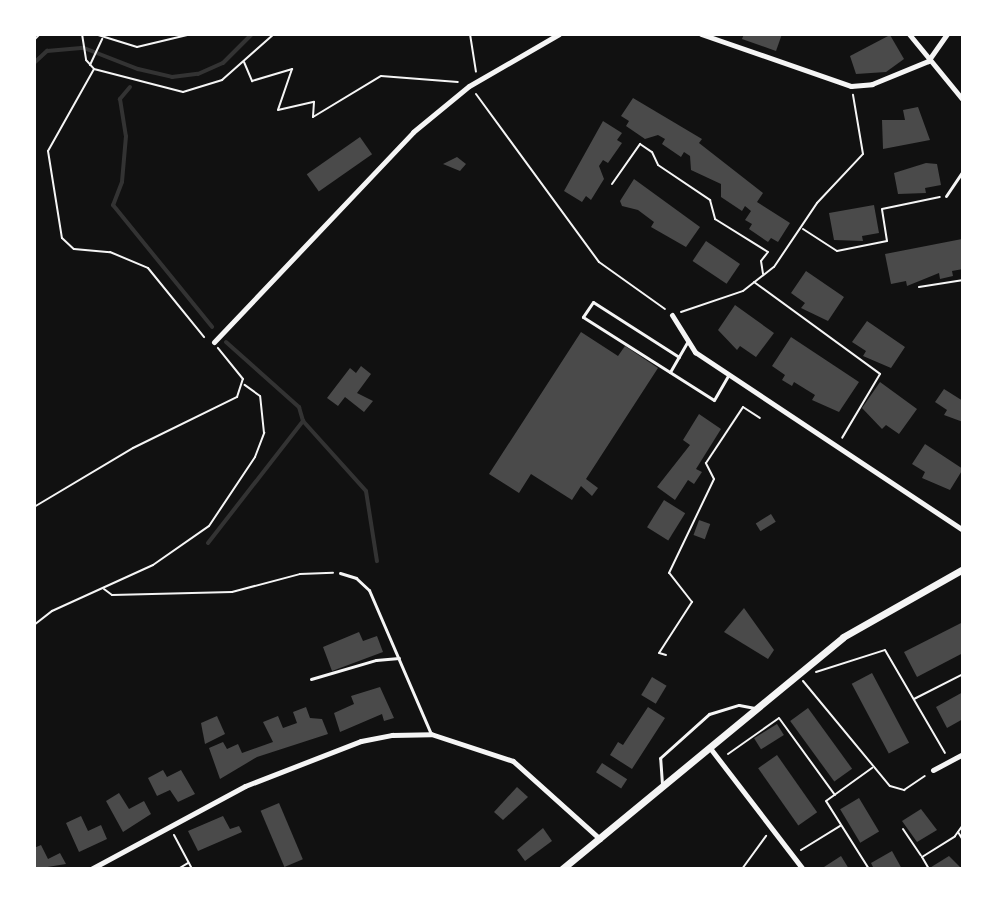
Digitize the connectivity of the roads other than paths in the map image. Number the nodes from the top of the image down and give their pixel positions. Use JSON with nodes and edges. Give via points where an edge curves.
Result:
{"nodes":[{"id":1,"x":559,"y":34,"type":"edge"},
{"id":2,"x":701,"y":34,"type":"edge"},
{"id":3,"x":909,"y":34,"type":"edge"},
{"id":4,"x":947,"y":34,"type":"edge"},
{"id":5,"x":928,"y":61,"type":"junction"},
{"id":6,"x":963,"y":100,"type":"edge"},
{"id":7,"x":963,"y":171,"type":"edge"},
{"id":8,"x":946,"y":196,"type":"road end"},
{"id":9,"x":672,"y":315,"type":"road end"},
{"id":10,"x":688,"y":341,"type":"junction"},
{"id":11,"x":214,"y":342,"type":"road end"},
{"id":12,"x":679,"y":357,"type":"junction"},
{"id":13,"x":670,"y":372,"type":"junction"},
{"id":14,"x":729,"y":374,"type":"junction"},
{"id":15,"x":963,"y":530,"type":"edge"},
{"id":16,"x":963,"y":569,"type":"edge"},
{"id":17,"x":340,"y":573,"type":"road end"},
{"id":18,"x":399,"y":658,"type":"junction"},
{"id":19,"x":311,"y":679,"type":"dead end"},
{"id":20,"x":755,"y":708,"type":"junction"},
{"id":21,"x":431,"y":734,"type":"junction"},
{"id":22,"x":710,"y":748,"type":"junction"},
{"id":23,"x":963,"y":754,"type":"edge"},
{"id":24,"x":933,"y":770,"type":"road end"},
{"id":25,"x":662,"y":790,"type":"junction"},
{"id":26,"x":601,"y":840,"type":"junction"},
{"id":27,"x":91,"y":869,"type":"edge"},
{"id":28,"x":562,"y":869,"type":"edge"},
{"id":29,"x":803,"y":869,"type":"edge"}],
"edges":[{"from":1,"to":11,"type":"street","via":[[469,86],[395,150]]},
{"from":2,"to":5,"type":"street","via":[[851,86],[872,84]]},
{"from":3,"to":5,"type":"street"},
{"from":4,"to":5,"type":"street"},
{"from":5,"to":6,"type":"street"},
{"from":7,"to":8,"type":"lane"},
{"from":9,"to":10,"type":"street"},
{"from":10,"to":12,"type":"lane"},
{"from":10,"to":14,"type":"street","via":[[695,352]]},
{"from":12,"to":13,"type":"lane"},
{"from":12,"to":13,"type":"lane","via":[[593,302],[583,317]]},
{"from":13,"to":14,"type":"lane","via":[[714,400]]},
{"from":14,"to":15,"type":"street"},
{"from":16,"to":20,"type":"main road","via":[[883,612]]},
{"from":17,"to":18,"type":"lane","via":[[369,590]]},
{"from":18,"to":19,"type":"lane"},
{"from":18,"to":21,"type":"lane"},
{"from":20,"to":22,"type":"main road"},
{"from":20,"to":25,"type":"lane","via":[[739,705],[709,714],[669,748],[660,758]]},
{"from":21,"to":26,"type":"street","via":[[513,761]]},
{"from":21,"to":27,"type":"street","via":[[361,741],[168,823]]},
{"from":22,"to":25,"type":"main road"},
{"from":22,"to":29,"type":"street"},
{"from":23,"to":24,"type":"street"},
{"from":25,"to":26,"type":"main road"},
{"from":26,"to":28,"type":"main road"}]}
